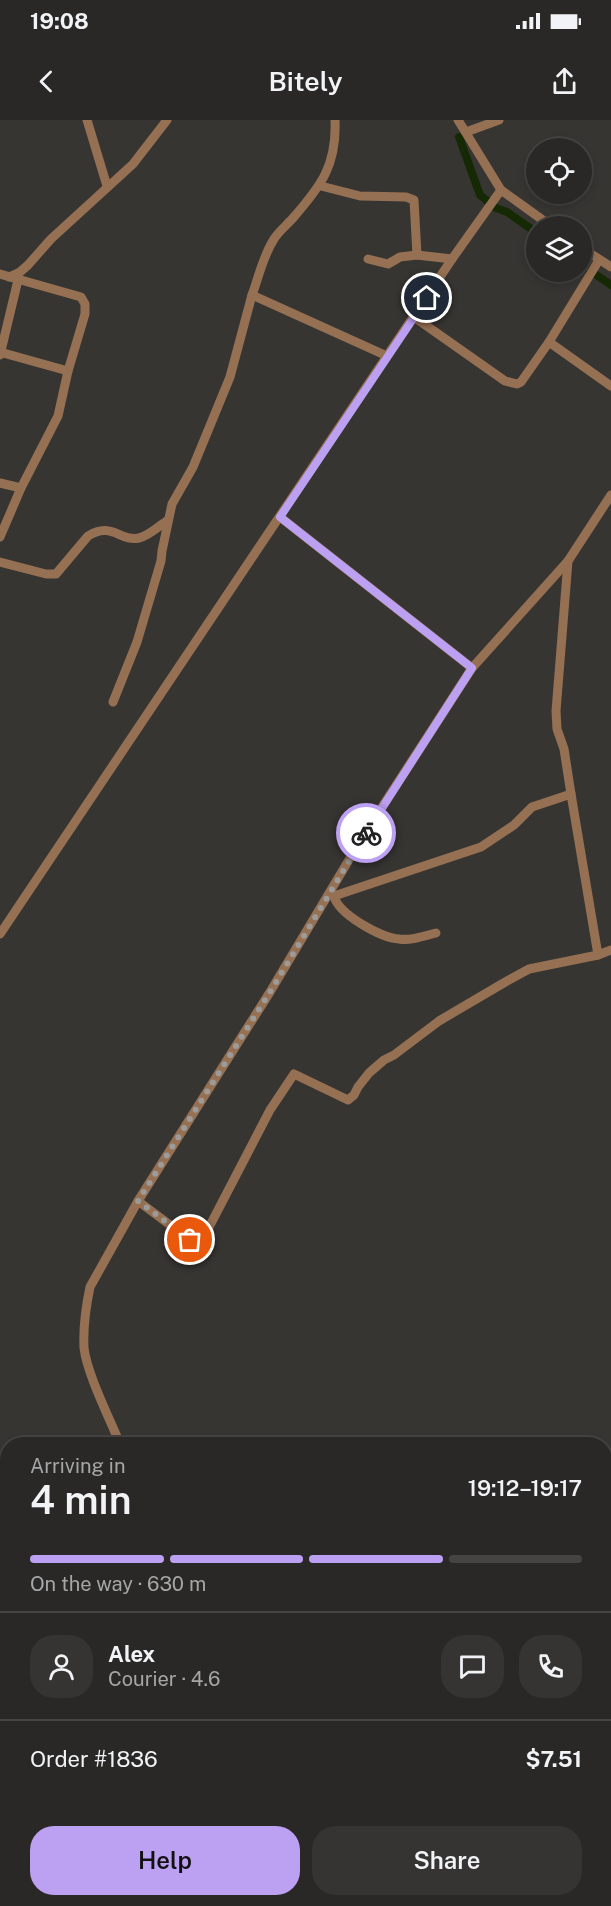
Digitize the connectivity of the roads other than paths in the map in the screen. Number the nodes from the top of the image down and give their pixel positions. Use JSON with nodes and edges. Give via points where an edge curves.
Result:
{"nodes":[{"id":1,"x":87,"y":120,"type":"edge"},
{"id":2,"x":167,"y":120,"type":"edge"},
{"id":3,"x":335,"y":120,"type":"edge"},
{"id":4,"x":458,"y":120,"type":"edge"},
{"id":5,"x":499,"y":120,"type":"edge"},
{"id":6,"x":466,"y":132,"type":"junction"},
{"id":7,"x":107,"y":186,"type":"junction"},
{"id":8,"x":321,"y":186,"type":"junction"},
{"id":9,"x":498,"y":193,"type":"junction"},
{"id":10,"x":535,"y":216,"type":"edge"},
{"id":11,"x":417,"y":255,"type":"junction"},
{"id":12,"x":592,"y":255,"type":"edge"},
{"id":13,"x":368,"y":259,"type":"dead end"},
{"id":14,"x":452,"y":259,"type":"junction"},
{"id":15,"x":599,"y":260,"type":"junction"},
{"id":16,"x":28,"y":265,"type":"junction"},
{"id":17,"x":611,"y":267,"type":"edge"},
{"id":18,"x":9,"y":277,"type":"edge"},
{"id":19,"x":36,"y":285,"type":"junction"},
{"id":20,"x":252,"y":295,"type":"junction"},
{"id":21,"x":414,"y":318,"type":"junction"},
{"id":22,"x":549,"y":342,"type":"junction"},
{"id":23,"x":0,"y":353,"type":"edge"},
{"id":24,"x":387,"y":356,"type":"junction"},
{"id":25,"x":68,"y":371,"type":"junction"},
{"id":26,"x":611,"y":386,"type":"edge"},
{"id":27,"x":0,"y":483,"type":"edge"},
{"id":28,"x":21,"y":488,"type":"junction"},
{"id":29,"x":611,"y":495,"type":"edge"},
{"id":30,"x":280,"y":517,"type":"junction"},
{"id":31,"x":168,"y":520,"type":"junction"},
{"id":32,"x":0,"y":537,"type":"edge"},
{"id":33,"x":568,"y":561,"type":"junction"},
{"id":34,"x":0,"y":562,"type":"edge"},
{"id":35,"x":472,"y":668,"type":"junction"},
{"id":36,"x":113,"y":702,"type":"dead end"},
{"id":37,"x":571,"y":794,"type":"junction"},
{"id":38,"x":332,"y":896,"type":"junction"},
{"id":39,"x":436,"y":933,"type":"dead end"},
{"id":40,"x":0,"y":934,"type":"edge"},
{"id":41,"x":611,"y":950,"type":"edge"},
{"id":42,"x":598,"y":955,"type":"junction"},
{"id":43,"x":138,"y":1201,"type":"junction"},
{"id":44,"x":117,"y":1437,"type":"edge"}],
"edges":[{"from":1,"to":7,"type":"street"},
{"from":2,"to":7,"type":"street","via":[[133,164]]},
{"from":3,"to":8,"type":"street","via":[[336,133]]},
{"from":4,"to":6,"type":"street"},
{"from":5,"to":6,"type":"street"},
{"from":6,"to":9,"type":"street"},
{"from":7,"to":16,"type":"street"},
{"from":8,"to":11,"type":"street","via":[[356,195],[414,200]]},
{"from":8,"to":20,"type":"street","via":[[275,238]]},
{"from":9,"to":10,"type":"street"},
{"from":9,"to":14,"type":"street"},
{"from":11,"to":13,"type":"street","via":[[403,256],[388,264]]},
{"from":11,"to":14,"type":"street"},
{"from":12,"to":15,"type":"street"},
{"from":14,"to":21,"type":"street"},
{"from":15,"to":17,"type":"street"},
{"from":15,"to":22,"type":"street"},
{"from":16,"to":18,"type":"street"},
{"from":16,"to":19,"type":"street"},
{"from":18,"to":19,"type":"street"},
{"from":18,"to":23,"type":"street"},
{"from":19,"to":25,"type":"street","via":[[81,297],[85,304]]},
{"from":20,"to":24,"type":"street"},
{"from":20,"to":31,"type":"street","via":[[230,377]]},
{"from":21,"to":22,"type":"street","via":[[512,384],[521,382]]},
{"from":21,"to":24,"type":"street"},
{"from":22,"to":26,"type":"street"},
{"from":23,"to":25,"type":"street"},
{"from":24,"to":30,"type":"street"},
{"from":25,"to":28,"type":"street","via":[[58,416]]},
{"from":27,"to":28,"type":"street"},
{"from":28,"to":32,"type":"street"},
{"from":29,"to":33,"type":"street"},
{"from":30,"to":35,"type":"street"},
{"from":30,"to":40,"type":"street"},
{"from":31,"to":34,"type":"street","via":[[141,538],[103,529],[95,532],[56,574]]},
{"from":31,"to":36,"type":"street","via":[[161,561],[137,642]]},
{"from":33,"to":35,"type":"street"},
{"from":33,"to":37,"type":"street","via":[[556,711]]},
{"from":35,"to":38,"type":"street","via":[[362,837]]},
{"from":37,"to":38,"type":"street","via":[[532,807],[481,848]]},
{"from":37,"to":42,"type":"street"},
{"from":38,"to":39,"type":"street","via":[[346,914],[393,938]]},
{"from":38,"to":43,"type":"street"},
{"from":41,"to":42,"type":"street"},
{"from":42,"to":43,"type":"street","via":[[529,969],[507,981],[439,1021],[384,1060],[348,1100],[294,1074],[197,1242]]},
{"from":43,"to":44,"type":"street","via":[[90,1287],[87,1302],[84,1347],[88,1366]]}]}
